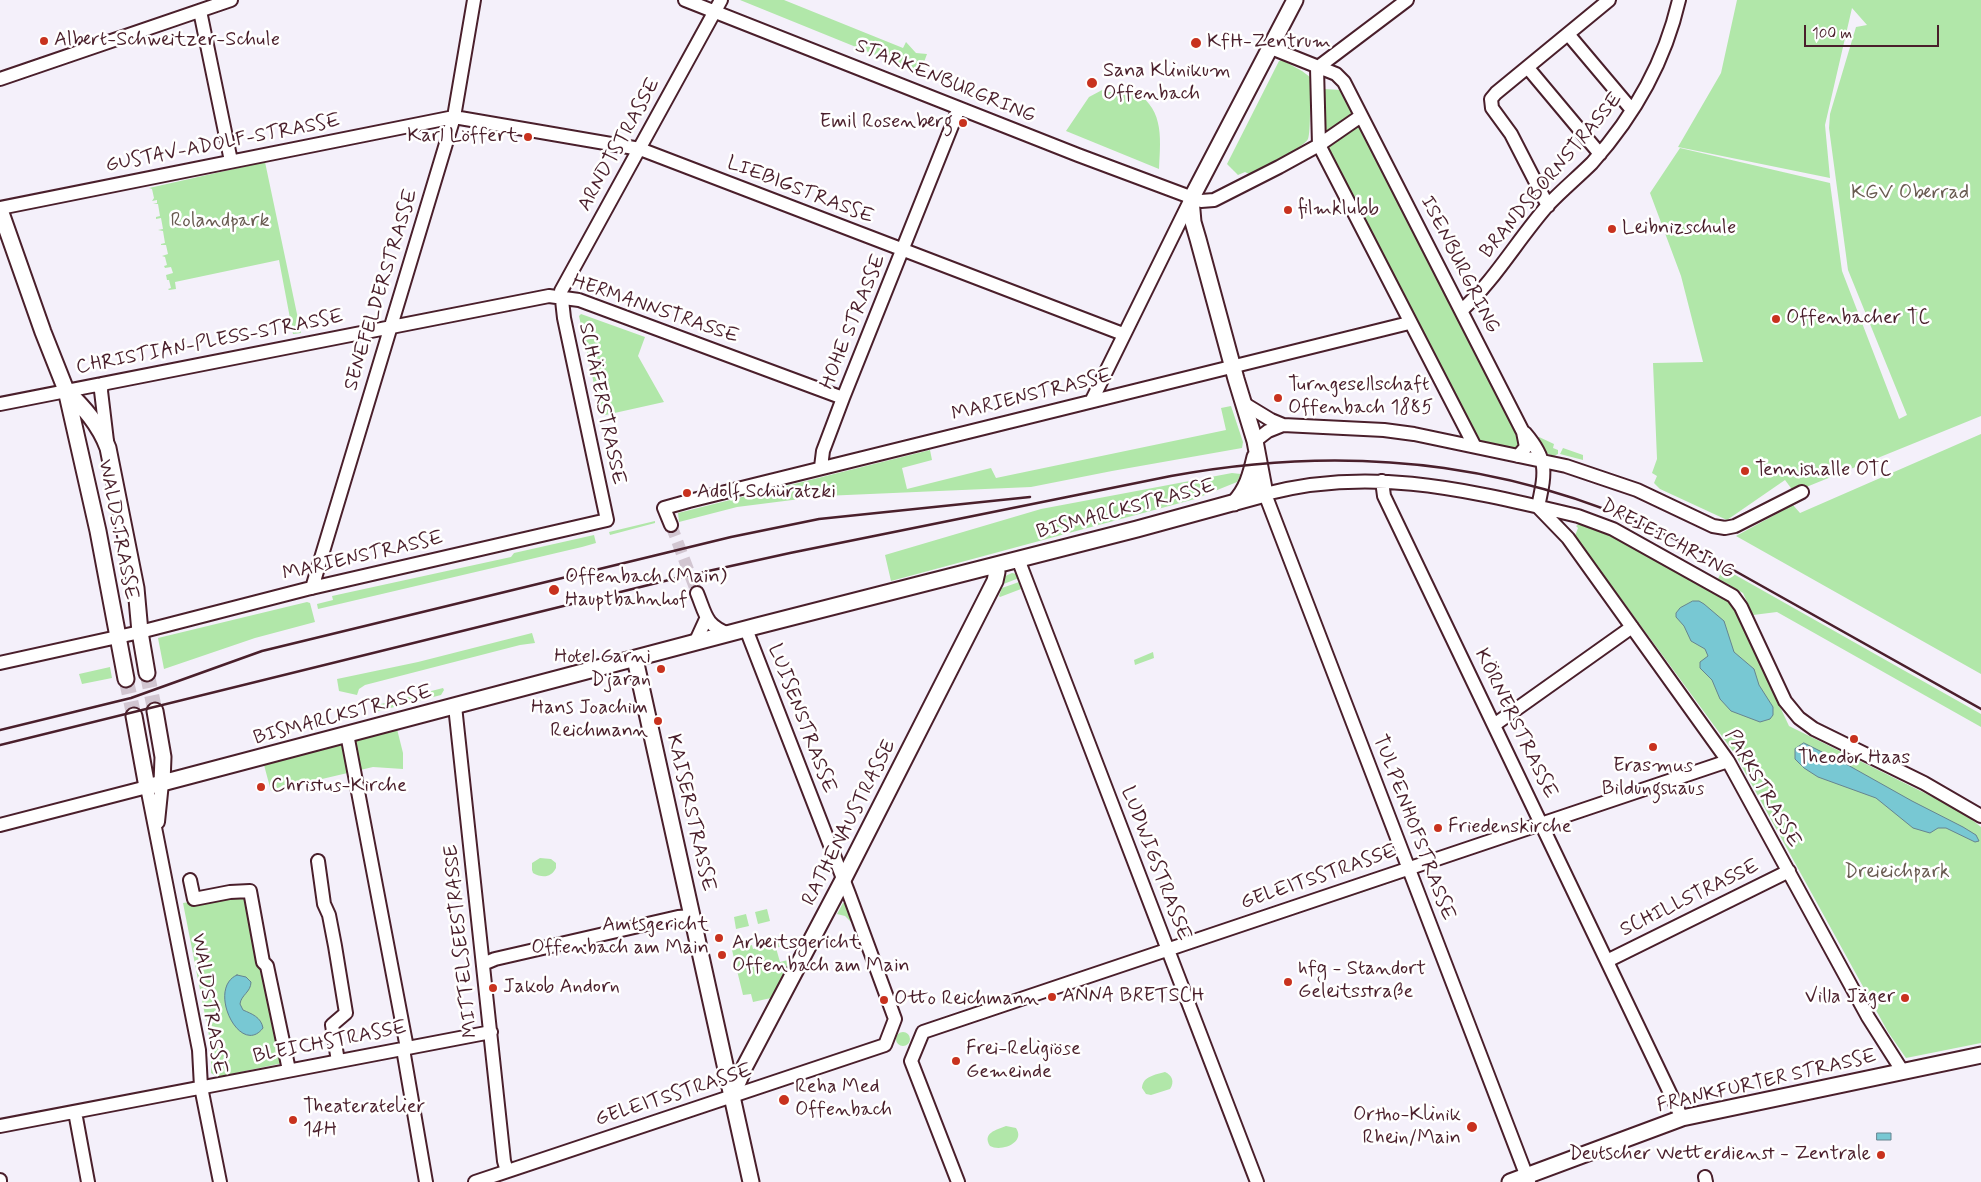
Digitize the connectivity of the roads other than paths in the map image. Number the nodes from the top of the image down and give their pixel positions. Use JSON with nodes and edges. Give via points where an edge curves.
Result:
{"nodes":[{"id":1,"x":231,"y":0,"type":"edge"},
{"id":2,"x":474,"y":0,"type":"edge"},
{"id":3,"x":685,"y":0,"type":"edge"},
{"id":4,"x":721,"y":0,"type":"edge"},
{"id":5,"x":1295,"y":0,"type":"edge"},
{"id":6,"x":1407,"y":0,"type":"edge"},
{"id":7,"x":1609,"y":0,"type":"edge"},
{"id":8,"x":1679,"y":0,"type":"edge"},
{"id":9,"x":200,"y":10,"type":"junction"},
{"id":10,"x":714,"y":12,"type":"junction"},
{"id":11,"x":1568,"y":34,"type":"junction"},
{"id":12,"x":1271,"y":48,"type":"junction"},
{"id":13,"x":1317,"y":68,"type":"junction"},
{"id":14,"x":1528,"y":68,"type":"junction"},
{"id":15,"x":0,"y":79,"type":"edge"},
{"id":16,"x":959,"y":108,"type":"junction"},
{"id":17,"x":1632,"y":110,"type":"junction"},
{"id":18,"x":454,"y":116,"type":"junction"},
{"id":19,"x":1361,"y":116,"type":"junction"},
{"id":20,"x":1318,"y":146,"type":"junction"},
{"id":21,"x":640,"y":149,"type":"junction"},
{"id":22,"x":1600,"y":154,"type":"junction"},
{"id":23,"x":231,"y":161,"type":"junction"},
{"id":24,"x":1191,"y":199,"type":"junction"},
{"id":25,"x":1548,"y":206,"type":"junction"},
{"id":26,"x":0,"y":209,"type":"edge"},
{"id":27,"x":903,"y":251,"type":"junction"},
{"id":28,"x":561,"y":296,"type":"junction"},
{"id":29,"x":1461,"y":311,"type":"junction"},
{"id":30,"x":1410,"y":323,"type":"junction"},
{"id":31,"x":390,"y":326,"type":"junction"},
{"id":32,"x":1123,"y":334,"type":"junction"},
{"id":33,"x":1232,"y":366,"type":"junction"},
{"id":34,"x":102,"y":384,"type":"junction"},
{"id":35,"x":66,"y":390,"type":"junction"},
{"id":36,"x":843,"y":398,"type":"junction"},
{"id":37,"x":1092,"y":400,"type":"junction"},
{"id":38,"x":1243,"y":403,"type":"junction"},
{"id":39,"x":0,"y":404,"type":"edge"},
{"id":40,"x":1283,"y":425,"type":"junction"},
{"id":41,"x":1462,"y":427,"type":"junction"},
{"id":42,"x":1523,"y":432,"type":"junction"},
{"id":43,"x":1455,"y":441,"type":"junction"},
{"id":44,"x":1256,"y":446,"type":"junction"},
{"id":45,"x":1474,"y":446,"type":"junction"},
{"id":46,"x":108,"y":448,"type":"junction"},
{"id":47,"x":1518,"y":456,"type":"junction"},
{"id":48,"x":1539,"y":457,"type":"junction"},
{"id":49,"x":821,"y":467,"type":"junction"},
{"id":50,"x":1382,"y":481,"type":"junction"},
{"id":51,"x":1802,"y":492,"type":"dead end"},
{"id":52,"x":1265,"y":494,"type":"junction"},
{"id":53,"x":1234,"y":503,"type":"junction"},
{"id":54,"x":1538,"y":507,"type":"junction"},
{"id":55,"x":1585,"y":518,"type":"junction"},
{"id":56,"x":607,"y":520,"type":"joint"},
{"id":57,"x":671,"y":525,"type":"tunnel mouth"},
{"id":58,"x":1568,"y":532,"type":"junction"},
{"id":59,"x":1018,"y":559,"type":"junction"},
{"id":60,"x":995,"y":566,"type":"junction"},
{"id":61,"x":312,"y":588,"type":"junction"},
{"id":62,"x":697,"y":593,"type":"tunnel mouth"},
{"id":63,"x":706,"y":619,"type":"junction"},
{"id":64,"x":1632,"y":627,"type":"junction"},
{"id":65,"x":746,"y":629,"type":"junction"},
{"id":66,"x":129,"y":634,"type":"junction"},
{"id":67,"x":729,"y":634,"type":"junction"},
{"id":68,"x":696,"y":643,"type":"junction"},
{"id":69,"x":636,"y":659,"type":"junction"},
{"id":70,"x":0,"y":663,"type":"edge"},
{"id":71,"x":147,"y":673,"type":"tunnel mouth"},
{"id":72,"x":126,"y":679,"type":"tunnel mouth"},
{"id":73,"x":455,"y":706,"type":"junction"},
{"id":74,"x":155,"y":711,"type":"tunnel mouth"},
{"id":75,"x":134,"y":716,"type":"tunnel mouth"},
{"id":76,"x":1494,"y":725,"type":"junction"},
{"id":77,"x":347,"y":734,"type":"junction"},
{"id":78,"x":1728,"y":762,"type":"junction"},
{"id":79,"x":154,"y":785,"type":"junction"},
{"id":80,"x":1981,"y":816,"type":"edge"},
{"id":81,"x":1541,"y":823,"type":"junction"},
{"id":82,"x":0,"y":825,"type":"edge"},
{"id":83,"x":318,"y":861,"type":"dead end"},
{"id":84,"x":1408,"y":868,"type":"junction"},
{"id":85,"x":1789,"y":871,"type":"junction"},
{"id":86,"x":190,"y":880,"type":"dead end"},
{"id":87,"x":844,"y":880,"type":"junction"},
{"id":88,"x":692,"y":916,"type":"junction"},
{"id":89,"x":1168,"y":949,"type":"junction"},
{"id":90,"x":1607,"y":961,"type":"junction"},
{"id":91,"x":484,"y":964,"type":"junction"},
{"id":92,"x":491,"y":1032,"type":"junction"},
{"id":93,"x":885,"y":1045,"type":"joint"},
{"id":94,"x":405,"y":1048,"type":"junction"},
{"id":95,"x":1981,"y":1055,"type":"edge"},
{"id":96,"x":338,"y":1061,"type":"junction"},
{"id":97,"x":289,"y":1070,"type":"junction"},
{"id":98,"x":1903,"y":1072,"type":"junction"},
{"id":99,"x":201,"y":1087,"type":"junction"},
{"id":100,"x":732,"y":1096,"type":"junction"},
{"id":101,"x":75,"y":1112,"type":"junction"},
{"id":102,"x":1682,"y":1118,"type":"junction"},
{"id":103,"x":0,"y":1126,"type":"edge"},
{"id":104,"x":507,"y":1171,"type":"junction"},
{"id":105,"x":1528,"y":1179,"type":"edge"},
{"id":106,"x":88,"y":1182,"type":"edge"},
{"id":107,"x":220,"y":1182,"type":"edge"},
{"id":108,"x":426,"y":1182,"type":"edge"},
{"id":109,"x":475,"y":1182,"type":"edge"},
{"id":110,"x":751,"y":1182,"type":"edge"},
{"id":111,"x":958,"y":1182,"type":"edge"},
{"id":112,"x":1257,"y":1182,"type":"edge"},
{"id":113,"x":1510,"y":1182,"type":"edge"}],
"edges":[{"from":1,"to":9,"type":"street"},
{"from":2,"to":18,"type":"street","name":"SENEFELDERSTRASSE"},
{"from":3,"to":10,"type":"street","name":"STARKENBURGRING"},
{"from":4,"to":10,"type":"street","name":"ARNDTSTRASSE"},
{"from":5,"to":12,"type":"main road"},
{"from":6,"to":13,"type":"street"},
{"from":7,"to":11,"type":"street"},
{"from":8,"to":17,"type":"street","name":"BRANDSBORNSTRASSE","via":[[1658,62]]},
{"from":9,"to":15,"type":"street"},
{"from":9,"to":23,"type":"street"},
{"from":10,"to":16,"type":"street","name":"STARKENBURGRING"},
{"from":10,"to":21,"type":"street","name":"ARNDTSTRASSE"},
{"from":11,"to":14,"type":"street"},
{"from":11,"to":17,"type":"street"},
{"from":12,"to":13,"type":"street","name":"ISENBURGRING"},
{"from":12,"to":24,"type":"main road"},
{"from":13,"to":19,"type":"street","name":"ISENBURGRING","via":[[1341,78]]},
{"from":13,"to":20,"type":"street"},
{"from":14,"to":22,"type":"street"},
{"from":14,"to":25,"type":"street","via":[[1496,93],[1491,104],[1511,134]]},
{"from":16,"to":24,"type":"street","name":"STARKENBURGRING"},
{"from":16,"to":27,"type":"street","name":"HOHE STRASSE"},
{"from":17,"to":22,"type":"street","name":"BRANDSBORNSTRASSE"},
{"from":18,"to":21,"type":"street","name":"LIEBIGSTRASSE"},
{"from":18,"to":23,"type":"street","name":"GUSTAV-ADOLF-STRASSE"},
{"from":18,"to":31,"type":"street","name":"SENEFELDERSTRASSE"},
{"from":19,"to":20,"type":"street"},
{"from":19,"to":29,"type":"street","name":"ISENBURGRING"},
{"from":20,"to":24,"type":"street","via":[[1214,200]]},
{"from":20,"to":30,"type":"street"},
{"from":21,"to":27,"type":"street","name":"LIEBIGSTRASSE"},
{"from":21,"to":28,"type":"street","name":"ARNDTSTRASSE","via":[[564,284]]},
{"from":22,"to":25,"type":"street","name":"BRANDSBORNSTRASSE"},
{"from":23,"to":26,"type":"street","name":"GUSTAV-ADOLF-STRASSE"},
{"from":24,"to":32,"type":"street"},
{"from":24,"to":33,"type":"main road","via":[[1196,231]]},
{"from":25,"to":29,"type":"street","name":"BRANDSBORNSTRASSE","via":[[1476,297]]},
{"from":26,"to":35,"type":"main road","name":"WALDSTRASSE"},
{"from":27,"to":32,"type":"street","name":"LIEBIGSTRASSE"},
{"from":27,"to":36,"type":"street","name":"HOHE STRASSE"},
{"from":28,"to":31,"type":"street","name":"HERMANNSTRASSE"},
{"from":28,"to":36,"type":"street","name":"HERMANNSTRASSE"},
{"from":28,"to":56,"type":"street","name":"SCHÄFERSTRASSE"},
{"from":29,"to":42,"type":"street","name":"ISENBURGRING"},
{"from":30,"to":33,"type":"street","name":"MARIENSTRASSE"},
{"from":30,"to":41,"type":"street"},
{"from":31,"to":34,"type":"street","name":"CHRISTIAN-PLESS-STRASSE"},
{"from":31,"to":61,"type":"street","name":"SENEFELDERSTRASSE"},
{"from":32,"to":37,"type":"street"},
{"from":33,"to":37,"type":"street","name":"MARIENSTRASSE"},
{"from":33,"to":38,"type":"main road"},
{"from":34,"to":35,"type":"street","name":"CHRISTIAN-PLESS-STRASSE"},
{"from":34,"to":46,"type":"street","name":"WALDSTRASSE"},
{"from":35,"to":39,"type":"street","name":"CHRISTIAN-PLESS-STRASSE"},
{"from":35,"to":46,"type":"main road","name":"WALDSTRASSE","via":[[92,416]]},
{"from":35,"to":66,"type":"main road","name":"WALDSTRASSE","via":[[98,531]]},
{"from":36,"to":49,"type":"street","name":"HOHE STRASSE","via":[[823,451]]},
{"from":37,"to":49,"type":"street","name":"MARIENSTRASSE"},
{"from":38,"to":40,"type":"street"},
{"from":38,"to":44,"type":"main road"},
{"from":40,"to":43,"type":"street","via":[[1384,430]]},
{"from":40,"to":44,"type":"street","via":[[1268,431]]},
{"from":41,"to":43,"type":"street"},
{"from":41,"to":45,"type":"street"},
{"from":42,"to":47,"type":"street","via":[[1526,447]]},
{"from":42,"to":48,"type":"street","name":"ISENBURGRING","via":[[1533,442]]},
{"from":43,"to":45,"type":"street"},
{"from":44,"to":52,"type":"main road"},
{"from":44,"to":53,"type":"main road","via":[[1249,481]]},
{"from":45,"to":47,"type":"street"},
{"from":46,"to":66,"type":"main road","name":"WALDSTRASSE","via":[[136,588]]},
{"from":47,"to":48,"type":"street"},
{"from":48,"to":51,"type":"street","via":[[1620,483],[1713,526],[1725,528]]},
{"from":48,"to":54,"type":"street","via":[[1544,476]]},
{"from":49,"to":57,"type":"street","name":"MARIENSTRASSE","via":[[664,508]]},
{"from":50,"to":52,"type":"street","name":"BISMARCKSTRASSE","via":[[1326,482]]},
{"from":50,"to":54,"type":"street","name":"BISMARCKSTRASSE","via":[[1444,488]]},
{"from":50,"to":76,"type":"street","name":"KÖRNERSTRASSE","via":[[1384,496]]},
{"from":52,"to":53,"type":"main road","name":"BISMARCKSTRASSE"},
{"from":52,"to":84,"type":"street","name":"TULPENHOFSTRASSE"},
{"from":53,"to":59,"type":"main road","name":"BISMARCKSTRASSE"},
{"from":54,"to":55,"type":"street","name":"DREIEICHRING"},
{"from":54,"to":58,"type":"street","name":"PARKSTRASSE"},
{"from":55,"to":58,"type":"street","via":[[1574,522]]},
{"from":55,"to":80,"type":"street","name":"DREIEICHRING","via":[[1635,540],[1733,596],[1741,606],[1785,701],[1803,721]]},
{"from":56,"to":61,"type":"street","name":"MARIENSTRASSE"},
{"from":58,"to":64,"type":"street","name":"PARKSTRASSE"},
{"from":59,"to":60,"type":"main road","name":"BISMARCKSTRASSE"},
{"from":59,"to":89,"type":"street","name":"LUDWIGSTRASSE"},
{"from":60,"to":65,"type":"main road","name":"BISMARCKSTRASSE"},
{"from":60,"to":87,"type":"main road","name":"RATHENAUSTRASSE","via":[[995,581]]},
{"from":61,"to":66,"type":"street","name":"MARIENSTRASSE"},
{"from":62,"to":63,"type":"street"},
{"from":63,"to":67,"type":"street","via":[[715,628]]},
{"from":63,"to":68,"type":"street"},
{"from":64,"to":76,"type":"street"},
{"from":64,"to":78,"type":"street","name":"PARKSTRASSE"},
{"from":65,"to":67,"type":"main road","name":"BISMARCKSTRASSE"},
{"from":65,"to":87,"type":"street","name":"LUISENSTRASSE"},
{"from":66,"to":70,"type":"street","name":"MARIENSTRASSE"},
{"from":66,"to":71,"type":"main road","name":"WALDSTRASSE"},
{"from":66,"to":72,"type":"main road","name":"WALDSTRASSE"},
{"from":67,"to":68,"type":"main road","name":"BISMARCKSTRASSE"},
{"from":68,"to":69,"type":"main road","name":"BISMARCKSTRASSE"},
{"from":69,"to":73,"type":"main road","name":"BISMARCKSTRASSE"},
{"from":69,"to":88,"type":"main road","name":"KAISERSTRASSE"},
{"from":73,"to":77,"type":"main road","name":"BISMARCKSTRASSE"},
{"from":73,"to":91,"type":"street","name":"MITTELSEESTRASSE"},
{"from":74,"to":79,"type":"main road","name":"WALDSTRASSE","via":[[163,757]]},
{"from":75,"to":79,"type":"main road","name":"WALDSTRASSE"},
{"from":76,"to":81,"type":"street","name":"KÖRNERSTRASSE"},
{"from":77,"to":79,"type":"main road","name":"BISMARCKSTRASSE"},
{"from":77,"to":94,"type":"street"},
{"from":78,"to":81,"type":"street","name":"GELEITSSTRASSE"},
{"from":78,"to":85,"type":"street","name":"PARKSTRASSE"},
{"from":79,"to":82,"type":"street","name":"BISMARCKSTRASSE"},
{"from":79,"to":99,"type":"street","name":"WALDSTRASSE","via":[[157,832],[199,1050]]},
{"from":81,"to":84,"type":"street","name":"GELEITSSTRASSE"},
{"from":81,"to":90,"type":"street","name":"KÖRNERSTRASSE"},
{"from":83,"to":96,"type":"street","via":[[346,1013],[332,1025]]},
{"from":84,"to":89,"type":"street","name":"GELEITSSTRASSE"},
{"from":84,"to":105,"type":"street","name":"TULPENHOFSTRASSE"},
{"from":85,"to":90,"type":"street","name":"SCHILLSTRASSE"},
{"from":85,"to":98,"type":"street","name":"PARKSTRASSE","via":[[1868,1017]]},
{"from":86,"to":97,"type":"street","via":[[194,899],[250,891]]},
{"from":87,"to":93,"type":"street","name":"LUISENSTRASSE","via":[[895,1019]]},
{"from":87,"to":100,"type":"main road","name":"RATHENAUSTRASSE"},
{"from":88,"to":91,"type":"street"},
{"from":88,"to":100,"type":"main road","name":"KAISERSTRASSE"},
{"from":89,"to":111,"type":"street","name":"GELEITSSTRASSE","via":[[923,1032],[911,1061]]},
{"from":89,"to":112,"type":"street","name":"LUDWIGSTRASSE"},
{"from":90,"to":102,"type":"street","name":"KÖRNERSTRASSE"},
{"from":91,"to":92,"type":"street","name":"MITTELSEESTRASSE"},
{"from":92,"to":94,"type":"street","name":"BLEICHSTRASSE"},
{"from":92,"to":104,"type":"street","name":"MITTELSEESTRASSE"},
{"from":93,"to":100,"type":"street","name":"GELEITSSTRASSE"},
{"from":94,"to":96,"type":"street","name":"BLEICHSTRASSE"},
{"from":94,"to":108,"type":"street"},
{"from":95,"to":98,"type":"main road","name":"FRANKFURTER STRASSE"},
{"from":96,"to":97,"type":"street","name":"BLEICHSTRASSE"},
{"from":97,"to":99,"type":"street","name":"BLEICHSTRASSE"},
{"from":98,"to":102,"type":"main road","name":"FRANKFURTER STRASSE"},
{"from":99,"to":101,"type":"street","name":"BLEICHSTRASSE"},
{"from":99,"to":107,"type":"street","name":"WALDSTRASSE"},
{"from":100,"to":104,"type":"street","name":"GELEITSSTRASSE"},
{"from":100,"to":110,"type":"main road","name":"KAISERSTRASSE"},
{"from":101,"to":103,"type":"street","name":"BLEICHSTRASSE"},
{"from":101,"to":106,"type":"street"},
{"from":102,"to":105,"type":"main road","name":"FRANKFURTER STRASSE"},
{"from":104,"to":109,"type":"street","name":"GELEITSSTRASSE"},
{"from":105,"to":113,"type":"main road","name":"FRANKFURTER STRASSE"}]}
